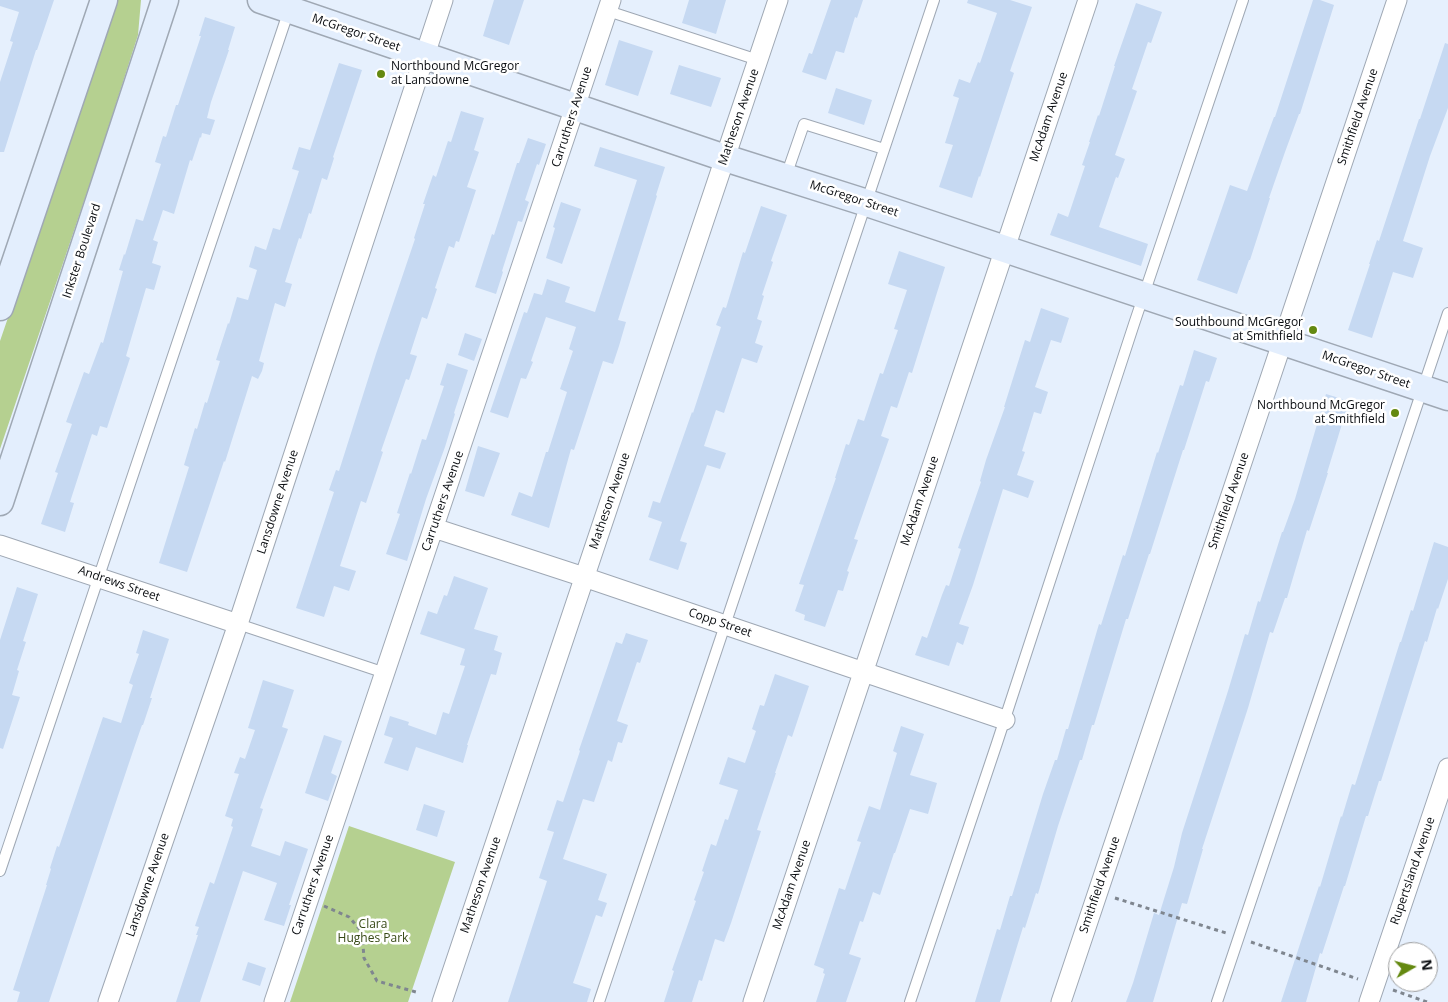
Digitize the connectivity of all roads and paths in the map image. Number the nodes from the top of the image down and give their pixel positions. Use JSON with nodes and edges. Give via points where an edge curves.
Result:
{"nodes":[{"id":1,"x":104,"y":0,"type":"edge"},
{"id":2,"x":165,"y":0,"type":"edge"},
{"id":3,"x":261,"y":0,"type":"edge"},
{"id":4,"x":443,"y":0,"type":"edge"},
{"id":5,"x":778,"y":0,"type":"edge"},
{"id":6,"x":934,"y":0,"type":"edge"},
{"id":7,"x":1088,"y":0,"type":"edge"},
{"id":8,"x":1243,"y":0,"type":"edge"},
{"id":9,"x":1398,"y":0,"type":"edge"},
{"id":10,"x":291,"y":5,"type":"edge"},
{"id":11,"x":610,"y":5,"type":"edge"},
{"id":12,"x":424,"y":56,"type":"junction"},
{"id":13,"x":758,"y":60,"type":"junction"},
{"id":14,"x":576,"y":107,"type":"junction"},
{"id":15,"x":884,"y":149,"type":"junction"},
{"id":16,"x":725,"y":158,"type":"junction"},
{"id":17,"x":786,"y":177,"type":"junction"},
{"id":18,"x":867,"y":203,"type":"junction"},
{"id":19,"x":1005,"y":249,"type":"junction"},
{"id":20,"x":1144,"y":295,"type":"junction"},
{"id":21,"x":0,"y":307,"type":"edge"},
{"id":22,"x":1448,"y":313,"type":"edge"},
{"id":23,"x":1282,"y":342,"type":"junction"},
{"id":24,"x":1423,"y":389,"type":"junction"},
{"id":25,"x":1448,"y":397,"type":"edge"},
{"id":26,"x":0,"y":502,"type":"edge"},
{"id":27,"x":434,"y":528,"type":"junction"},
{"id":28,"x":0,"y":545,"type":"edge"},
{"id":29,"x":98,"y":576,"type":"junction"},
{"id":30,"x":584,"y":577,"type":"junction"},
{"id":31,"x":238,"y":624,"type":"junction"},
{"id":32,"x":725,"y":625,"type":"junction"},
{"id":33,"x":863,"y":672,"type":"junction"},
{"id":34,"x":385,"y":673,"type":"junction"},
{"id":35,"x":1005,"y":720,"type":"junction"},
{"id":36,"x":1448,"y":768,"type":"edge"},
{"id":37,"x":0,"y":871,"type":"edge"},
{"id":38,"x":1098,"y":893,"type":"junction"},
{"id":39,"x":320,"y":904,"type":"dead end"},
{"id":40,"x":1239,"y":938,"type":"junction"},
{"id":41,"x":416,"y":992,"type":"dead end"},
{"id":42,"x":1372,"y":993,"type":"edge"},
{"id":43,"x":108,"y":1002,"type":"edge"},
{"id":44,"x":274,"y":1002,"type":"edge"},
{"id":45,"x":442,"y":1002,"type":"edge"},
{"id":46,"x":599,"y":1002,"type":"edge"},
{"id":47,"x":753,"y":1002,"type":"edge"},
{"id":48,"x":910,"y":1002,"type":"edge"},
{"id":49,"x":1061,"y":1002,"type":"edge"},
{"id":50,"x":1217,"y":1002,"type":"edge"},
{"id":51,"x":1427,"y":1002,"type":"edge"}],
"edges":[{"from":1,"to":21,"type":"main road"},
{"from":2,"to":26,"type":"main road","name":"Inkster Boulevard"},
{"from":3,"to":10,"type":"main road","name":"McGregor Street"},
{"from":4,"to":12,"type":"street","name":"Lansdowne Avenue"},
{"from":5,"to":13,"type":"street","name":"Matheson Avenue"},
{"from":6,"to":15,"type":"lane"},
{"from":7,"to":19,"type":"street","name":"McAdam Avenue"},
{"from":8,"to":20,"type":"lane"},
{"from":9,"to":23,"type":"street","name":"Smithfield Avenue"},
{"from":10,"to":12,"type":"main road","name":"McGregor Street"},
{"from":10,"to":29,"type":"lane"},
{"from":11,"to":13,"type":"lane"},
{"from":11,"to":14,"type":"street","name":"Carruthers Avenue"},
{"from":12,"to":14,"type":"main road","name":"McGregor Street"},
{"from":12,"to":31,"type":"street","name":"Lansdowne Avenue"},
{"from":13,"to":16,"type":"street","name":"Matheson Avenue"},
{"from":14,"to":16,"type":"main road","name":"McGregor Street"},
{"from":14,"to":27,"type":"street","name":"Carruthers Avenue"},
{"from":15,"to":17,"type":"lane","via":[[804,124]]},
{"from":15,"to":18,"type":"lane"},
{"from":16,"to":17,"type":"main road","name":"McGregor Street"},
{"from":16,"to":30,"type":"street","name":"Matheson Avenue"},
{"from":17,"to":18,"type":"main road","name":"McGregor Street"},
{"from":18,"to":19,"type":"main road","name":"McGregor Street"},
{"from":18,"to":32,"type":"lane"},
{"from":19,"to":20,"type":"main road","name":"McGregor Street"},
{"from":19,"to":33,"type":"street","name":"McAdam Avenue"},
{"from":20,"to":23,"type":"main road","name":"McGregor Street"},
{"from":20,"to":35,"type":"lane"},
{"from":22,"to":24,"type":"lane"},
{"from":23,"to":24,"type":"main road","name":"McGregor Street"},
{"from":23,"to":38,"type":"street","name":"Smithfield Avenue"},
{"from":24,"to":25,"type":"main road","name":"McGregor Street"},
{"from":24,"to":40,"type":"lane"},
{"from":27,"to":30,"type":"street","name":"Copp Street"},
{"from":27,"to":34,"type":"street","name":"Carruthers Avenue"},
{"from":28,"to":29,"type":"street","name":"Andrews Street"},
{"from":29,"to":31,"type":"street","name":"Andrews Street"},
{"from":29,"to":37,"type":"lane"},
{"from":30,"to":32,"type":"street","name":"Copp Street"},
{"from":30,"to":45,"type":"street","name":"Matheson Avenue"},
{"from":31,"to":34,"type":"lane"},
{"from":31,"to":43,"type":"street","name":"Lansdowne Avenue"},
{"from":32,"to":33,"type":"street","name":"Copp Street"},
{"from":32,"to":46,"type":"lane"},
{"from":33,"to":35,"type":"street","name":"Copp Street"},
{"from":33,"to":47,"type":"street","name":"McAdam Avenue"},
{"from":34,"to":44,"type":"street","name":"Carruthers Avenue"},
{"from":35,"to":48,"type":"lane"},
{"from":36,"to":42,"type":"street","name":"Rupertsland Avenue"},
{"from":38,"to":40,"type":"path"},
{"from":38,"to":49,"type":"street","name":"Smithfield Avenue"},
{"from":39,"to":41,"type":"path","via":[[349,917],[362,932],[364,958],[377,981]]},
{"from":40,"to":42,"type":"path"},
{"from":40,"to":50,"type":"lane"},
{"from":42,"to":51,"type":"path"}]}
